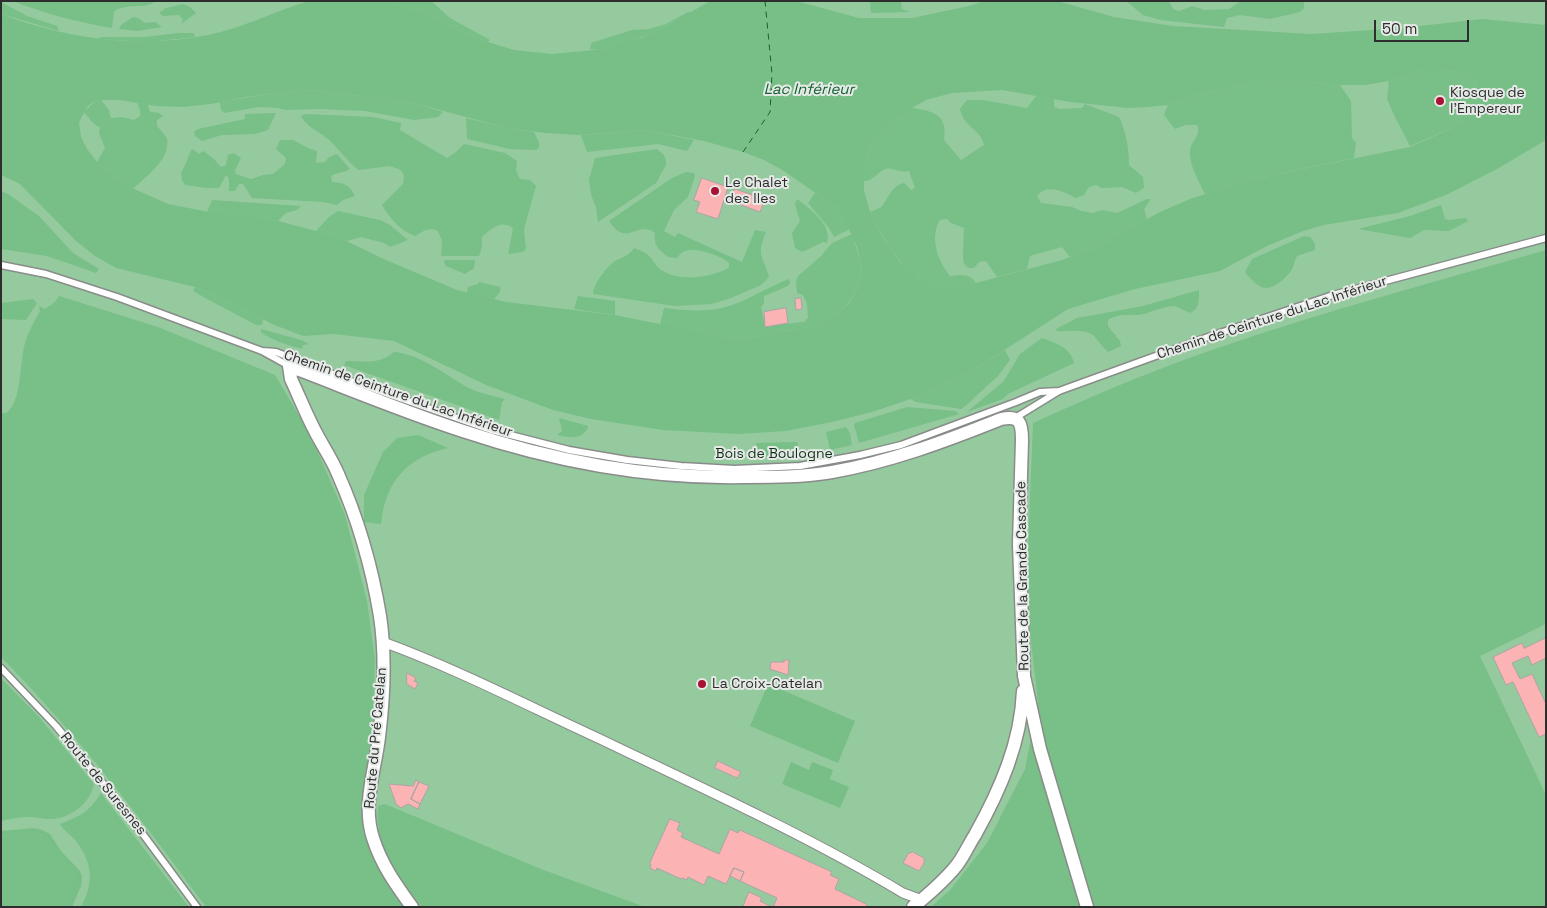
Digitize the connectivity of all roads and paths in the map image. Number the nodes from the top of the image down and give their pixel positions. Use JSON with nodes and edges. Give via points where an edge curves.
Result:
{"nodes":[{"id":1,"x":1546,"y":238,"type":"edge"},
{"id":2,"x":1,"y":265,"type":"edge"},
{"id":3,"x":262,"y":351,"type":"junction"},
{"id":4,"x":290,"y":366,"type":"junction"},
{"id":5,"x":1059,"y":391,"type":"junction"},
{"id":6,"x":1015,"y":418,"type":"junction"},
{"id":7,"x":383,"y":642,"type":"junction"},
{"id":8,"x":1,"y":668,"type":"edge"},
{"id":9,"x":1024,"y":676,"type":"junction"},
{"id":10,"x":917,"y":903,"type":"edge"},
{"id":11,"x":197,"y":907,"type":"edge"},
{"id":12,"x":412,"y":907,"type":"edge"},
{"id":13,"x":1087,"y":907,"type":"edge"}],
"edges":[{"from":1,"to":5,"type":"lane","name":"Chemin de Ceinture du Lac Inférieur","via":[[1333,295]]},
{"from":2,"to":3,"type":"lane","name":"Chemin de Ceinture du Lac Inférieur","via":[[46,274],[117,297]]},
{"from":3,"to":4,"type":"lane","name":"Chemin de Ceinture du Lac Inférieur"},
{"from":3,"to":5,"type":"lane","name":"Chemin de Ceinture du Lac Inférieur","via":[[276,352],[491,430],[569,450],[627,460],[734,469],[800,466],[860,456],[1040,392]]},
{"from":4,"to":6,"type":"street","name":"Chemin de Ceinture du Lac Inférieur","via":[[463,432],[592,465],[677,476],[715,478],[830,473],[900,455],[1001,419]]},
{"from":4,"to":7,"type":"street","name":"Route du Pré Catelan","via":[[291,379],[338,474],[358,530],[380,616]]},
{"from":5,"to":6,"type":"lane","name":"Chemin de Ceinture du Lac Inférieur"},
{"from":6,"to":9,"type":"street","name":"Route de la Grande Cascade","via":[[1020,425],[1022,440],[1019,544]]},
{"from":7,"to":10,"type":"street","via":[[412,652],[669,772],[797,835]]},
{"from":7,"to":12,"type":"street","name":"Route du Pré Catelan","via":[[384,684],[379,738],[368,792],[370,822],[372,838],[383,865]]},
{"from":8,"to":11,"type":"lane","name":"Route de Suresnes","via":[[56,726],[102,782]]},
{"from":9,"to":10,"type":"street","via":[[1016,739],[997,792],[958,864]]},
{"from":9,"to":13,"type":"street","name":"Route de la Grande Cascade","via":[[1040,748]]}]}
